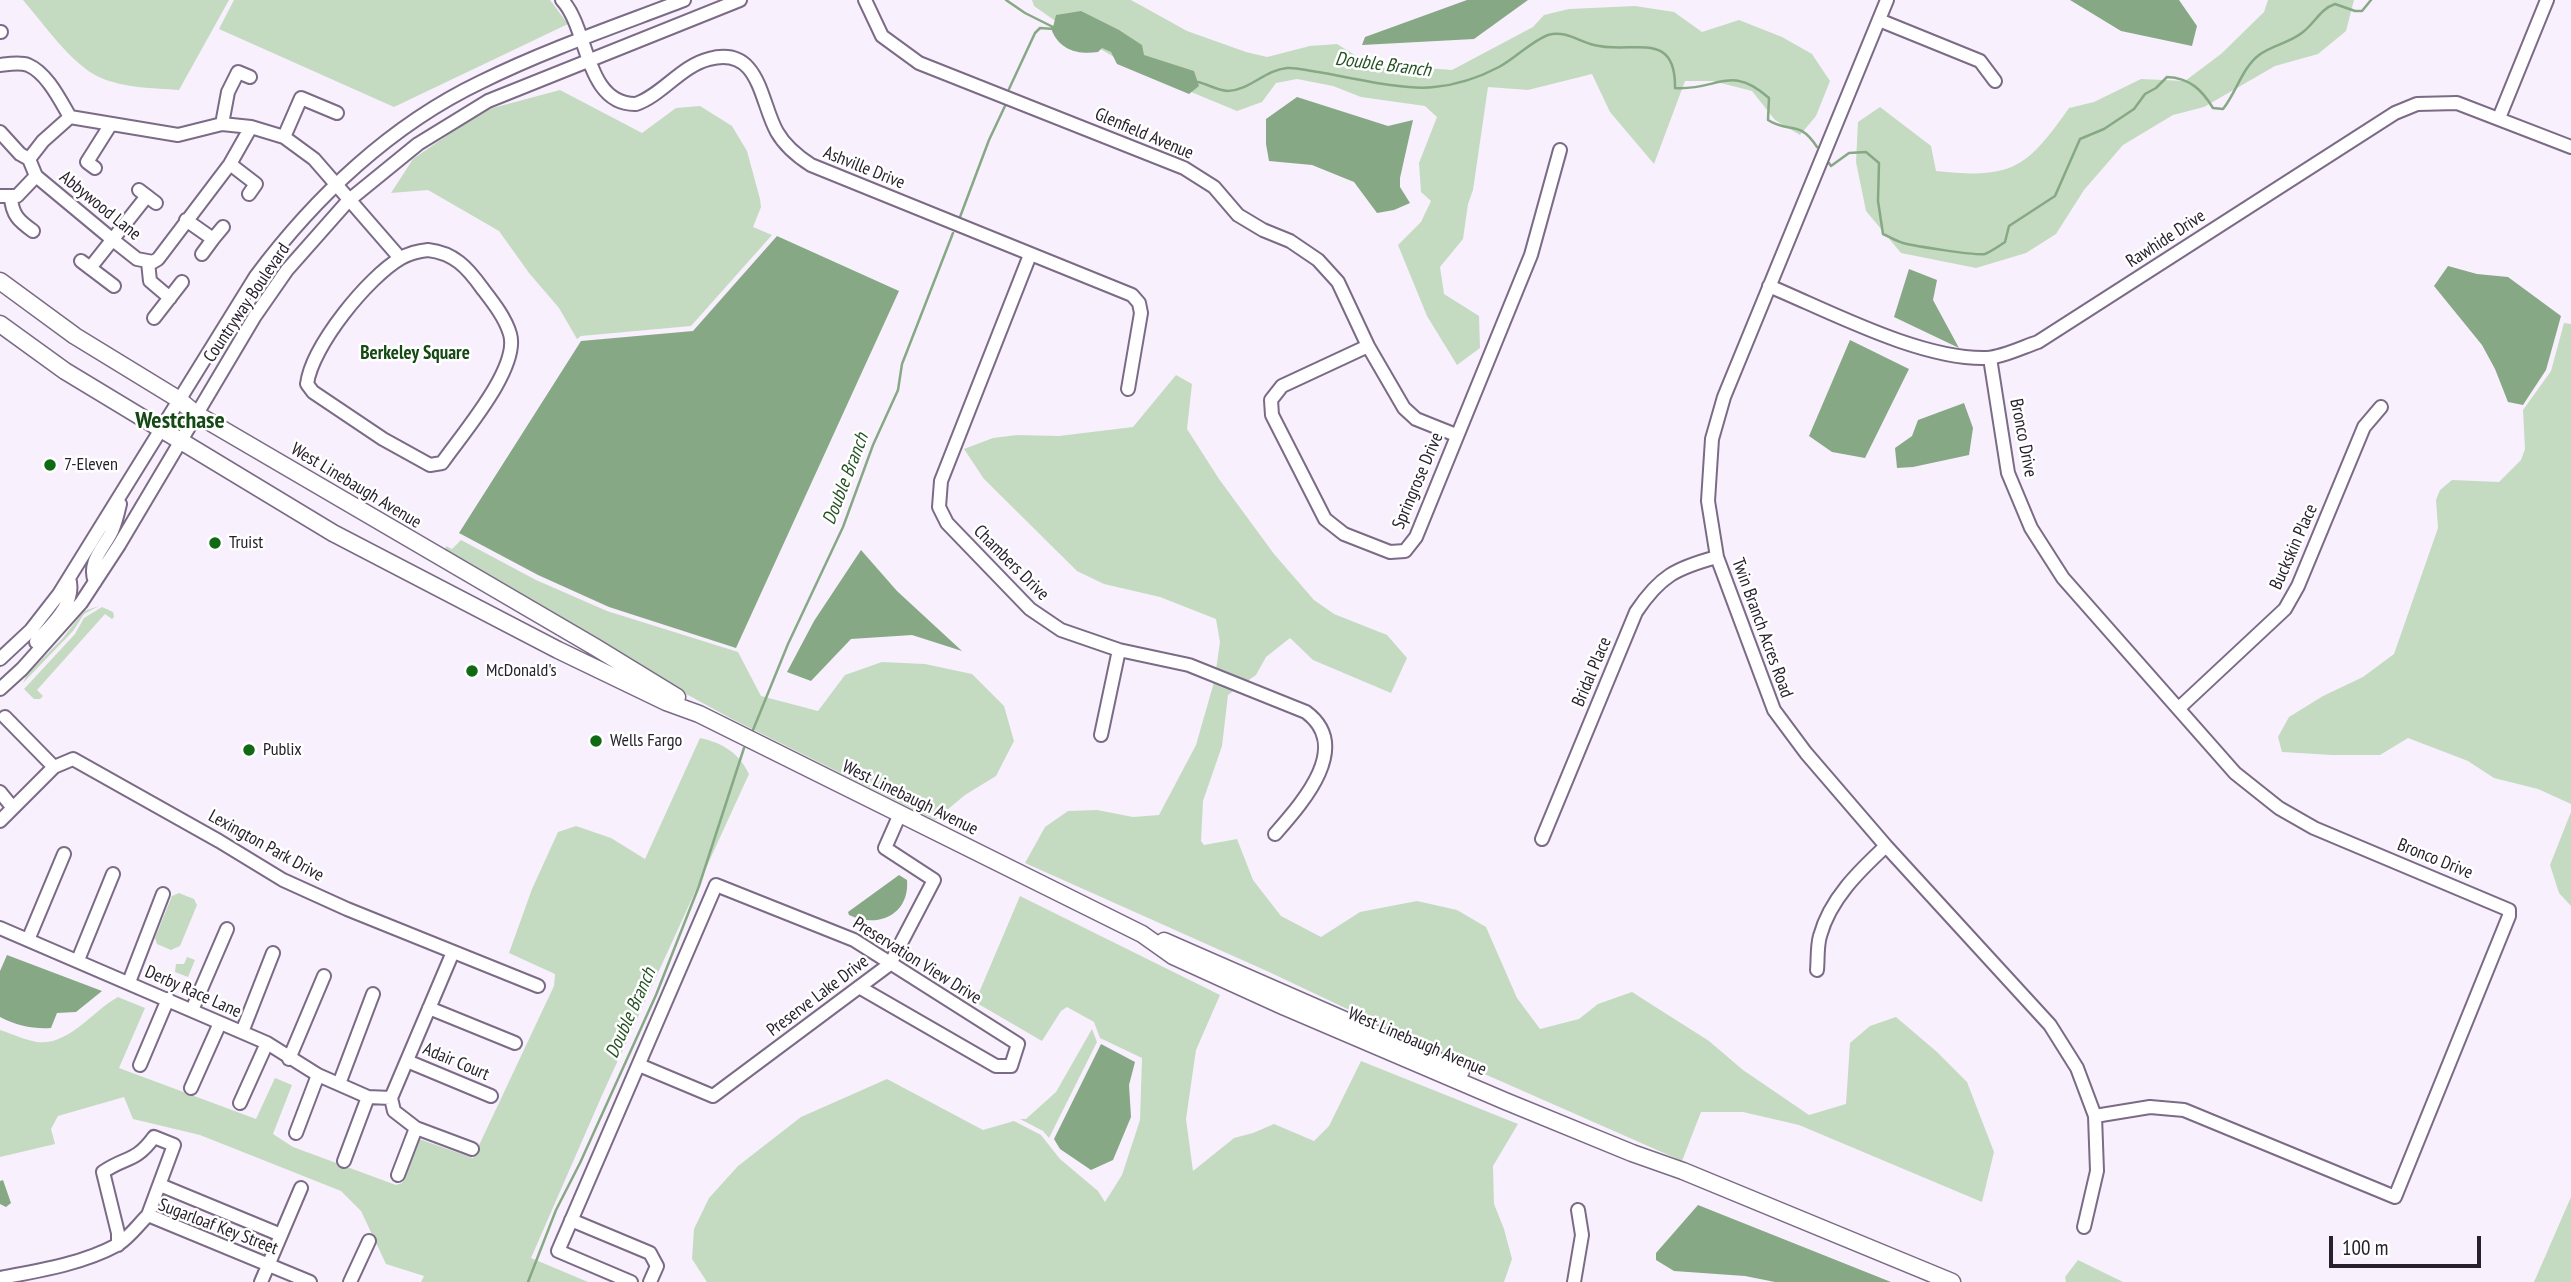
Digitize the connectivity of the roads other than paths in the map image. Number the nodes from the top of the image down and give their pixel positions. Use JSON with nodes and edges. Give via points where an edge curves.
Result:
{"nodes":[{"id":1,"x":562,"y":0,"type":"edge"},
{"id":2,"x":684,"y":0,"type":"edge"},
{"id":3,"x":740,"y":0,"type":"edge"},
{"id":4,"x":865,"y":0,"type":"edge"},
{"id":5,"x":1887,"y":0,"type":"edge"},
{"id":6,"x":2547,"y":0,"type":"edge"},
{"id":7,"x":1879,"y":20,"type":"junction"},
{"id":8,"x":581,"y":40,"type":"junction"},
{"id":9,"x":588,"y":59,"type":"junction"},
{"id":10,"x":0,"y":65,"type":"edge"},
{"id":11,"x":250,"y":77,"type":"dead end"},
{"id":12,"x":1994,"y":81,"type":"dead end"},
{"id":13,"x":479,"y":83,"type":"junction"},
{"id":14,"x":488,"y":101,"type":"junction"},
{"id":15,"x":337,"y":113,"type":"dead end"},
{"id":16,"x":69,"y":117,"type":"junction"},
{"id":17,"x":2499,"y":118,"type":"junction"},
{"id":18,"x":111,"y":124,"type":"junction"},
{"id":19,"x":222,"y":124,"type":"junction"},
{"id":20,"x":251,"y":127,"type":"junction"},
{"id":21,"x":0,"y":132,"type":"edge"},
{"id":22,"x":284,"y":137,"type":"junction"},
{"id":23,"x":2571,"y":147,"type":"edge"},
{"id":24,"x":1560,"y":150,"type":"dead end"},
{"id":25,"x":29,"y":159,"type":"junction"},
{"id":26,"x":87,"y":162,"type":"dead end"},
{"id":27,"x":230,"y":164,"type":"junction"},
{"id":28,"x":36,"y":176,"type":"junction"},
{"id":29,"x":256,"y":184,"type":"dead end"},
{"id":30,"x":335,"y":186,"type":"junction"},
{"id":31,"x":5,"y":197,"type":"edge"},
{"id":32,"x":147,"y":197,"type":"dead end"},
{"id":33,"x":348,"y":201,"type":"junction"},
{"id":34,"x":187,"y":220,"type":"junction"},
{"id":35,"x":223,"y":227,"type":"dead end"},
{"id":36,"x":33,"y":231,"type":"dead end"},
{"id":37,"x":213,"y":239,"type":"junction"},
{"id":38,"x":113,"y":240,"type":"junction"},
{"id":39,"x":202,"y":254,"type":"dead end"},
{"id":40,"x":1030,"y":255,"type":"junction"},
{"id":41,"x":400,"y":258,"type":"junction"},
{"id":42,"x":148,"y":262,"type":"junction"},
{"id":43,"x":0,"y":281,"type":"edge"},
{"id":44,"x":182,"y":282,"type":"dead end"},
{"id":45,"x":114,"y":286,"type":"dead end"},
{"id":46,"x":1769,"y":286,"type":"junction"},
{"id":47,"x":170,"y":298,"type":"junction"},
{"id":48,"x":154,"y":318,"type":"dead end"},
{"id":49,"x":0,"y":324,"type":"edge"},
{"id":50,"x":1368,"y":346,"type":"junction"},
{"id":51,"x":1990,"y":358,"type":"junction"},
{"id":52,"x":1128,"y":389,"type":"dead end"},
{"id":53,"x":178,"y":399,"type":"junction"},
{"id":54,"x":2381,"y":407,"type":"dead end"},
{"id":55,"x":196,"y":414,"type":"junction"},
{"id":56,"x":161,"y":430,"type":"junction"},
{"id":57,"x":1456,"y":435,"type":"junction"},
{"id":58,"x":182,"y":442,"type":"junction"},
{"id":59,"x":124,"y":490,"type":"junction"},
{"id":60,"x":1717,"y":557,"type":"junction"},
{"id":61,"x":472,"y":577,"type":"junction"},
{"id":62,"x":69,"y":578,"type":"junction"},
{"id":63,"x":95,"y":582,"type":"junction"},
{"id":64,"x":460,"y":598,"type":"junction"},
{"id":65,"x":1119,"y":650,"type":"junction"},
{"id":66,"x":0,"y":659,"type":"edge"},
{"id":67,"x":4,"y":683,"type":"edge"},
{"id":68,"x":2179,"y":708,"type":"junction"},
{"id":69,"x":699,"y":713,"type":"junction"},
{"id":70,"x":5,"y":717,"type":"dead end"},
{"id":71,"x":1101,"y":735,"type":"dead end"},
{"id":72,"x":54,"y":767,"type":"junction"},
{"id":73,"x":0,"y":792,"type":"edge"},
{"id":74,"x":13,"y":808,"type":"junction"},
{"id":75,"x":900,"y":814,"type":"junction"},
{"id":76,"x":0,"y":821,"type":"edge"},
{"id":77,"x":1275,"y":834,"type":"dead end"},
{"id":78,"x":1542,"y":839,"type":"dead end"},
{"id":79,"x":1886,"y":846,"type":"junction"},
{"id":80,"x":64,"y":854,"type":"dead end"},
{"id":81,"x":113,"y":874,"type":"dead end"},
{"id":82,"x":163,"y":894,"type":"dead end"},
{"id":83,"x":0,"y":928,"type":"edge"},
{"id":84,"x":227,"y":929,"type":"dead end"},
{"id":85,"x":29,"y":940,"type":"junction"},
{"id":86,"x":274,"y":953,"type":"dead end"},
{"id":87,"x":453,"y":953,"type":"junction"},
{"id":88,"x":78,"y":960,"type":"junction"},
{"id":89,"x":890,"y":964,"type":"junction"},
{"id":90,"x":1817,"y":970,"type":"dead end"},
{"id":91,"x":324,"y":976,"type":"dead end"},
{"id":92,"x":129,"y":982,"type":"junction"},
{"id":93,"x":538,"y":986,"type":"dead end"},
{"id":94,"x":859,"y":987,"type":"junction"},
{"id":95,"x":373,"y":995,"type":"dead end"},
{"id":96,"x":168,"y":999,"type":"junction"},
{"id":97,"x":429,"y":1008,"type":"junction"},
{"id":98,"x":192,"y":1010,"type":"junction"},
{"id":99,"x":220,"y":1023,"type":"junction"},
{"id":100,"x":242,"y":1032,"type":"junction"},
{"id":101,"x":267,"y":1043,"type":"junction"},
{"id":102,"x":515,"y":1043,"type":"dead end"},
{"id":103,"x":289,"y":1059,"type":"junction"},
{"id":104,"x":407,"y":1061,"type":"junction"},
{"id":105,"x":140,"y":1065,"type":"dead end"},
{"id":106,"x":639,"y":1065,"type":"junction"},
{"id":107,"x":318,"y":1075,"type":"junction"},
{"id":108,"x":340,"y":1084,"type":"junction"},
{"id":109,"x":191,"y":1088,"type":"dead end"},
{"id":110,"x":491,"y":1096,"type":"dead end"},
{"id":111,"x":368,"y":1097,"type":"junction"},
{"id":112,"x":391,"y":1098,"type":"junction"},
{"id":113,"x":240,"y":1103,"type":"dead end"},
{"id":114,"x":2095,"y":1116,"type":"junction"},
{"id":115,"x":416,"y":1128,"type":"junction"},
{"id":116,"x":296,"y":1133,"type":"dead end"},
{"id":117,"x":472,"y":1149,"type":"dead end"},
{"id":118,"x":344,"y":1161,"type":"dead end"},
{"id":119,"x":398,"y":1175,"type":"dead end"},
{"id":120,"x":160,"y":1185,"type":"junction"},
{"id":121,"x":301,"y":1188,"type":"dead end"},
{"id":122,"x":1578,"y":1210,"type":"dead end"},
{"id":123,"x":148,"y":1215,"type":"junction"},
{"id":124,"x":571,"y":1220,"type":"junction"},
{"id":125,"x":2084,"y":1227,"type":"dead end"},
{"id":126,"x":281,"y":1236,"type":"junction"},
{"id":127,"x":369,"y":1241,"type":"dead end"},
{"id":128,"x":118,"y":1245,"type":"junction"},
{"id":129,"x":268,"y":1265,"type":"junction"},
{"id":130,"x":0,"y":1278,"type":"edge"},
{"id":131,"x":261,"y":1282,"type":"edge"},
{"id":132,"x":310,"y":1282,"type":"edge"},
{"id":133,"x":350,"y":1282,"type":"edge"},
{"id":134,"x":631,"y":1282,"type":"edge"},
{"id":135,"x":650,"y":1282,"type":"edge"},
{"id":136,"x":1574,"y":1282,"type":"edge"},
{"id":137,"x":1952,"y":1282,"type":"edge"}],
"edges":[{"from":1,"to":8,"type":"street","name":"Ashville Drive"},
{"from":2,"to":8,"type":"street","name":"Countryway Boulevard"},
{"from":3,"to":9,"type":"street","name":"Countryway Boulevard"},
{"from":4,"to":50,"type":"street","name":"Glenfield Avenue","via":[[882,36],[919,63],[1184,168],[1214,187],[1238,215],[1318,260],[1338,282]]},
{"from":5,"to":7,"type":"street","name":"Twin Branch Acres Road"},
{"from":6,"to":17,"type":"street"},
{"from":7,"to":12,"type":"street","via":[[1980,61]]},
{"from":7,"to":46,"type":"street","name":"Twin Branch Acres Road"},
{"from":8,"to":9,"type":"street","name":"Ashville Drive"},
{"from":8,"to":13,"type":"street","name":"Countryway Boulevard"},
{"from":9,"to":14,"type":"street","name":"Countryway Boulevard"},
{"from":9,"to":40,"type":"street","name":"Ashville Drive","via":[[604,91],[628,104],[642,102],[706,59],[724,57],[743,64],[758,80],[776,131],[795,155]]},
{"from":10,"to":16,"type":"street","via":[[28,65],[61,100]]},
{"from":11,"to":19,"type":"street","via":[[238,72],[228,92]]},
{"from":13,"to":14,"type":"street"},
{"from":13,"to":30,"type":"street","name":"Countryway Boulevard","via":[[406,127]]},
{"from":14,"to":33,"type":"street","name":"Countryway Boulevard","via":[[418,144]]},
{"from":15,"to":22,"type":"street","via":[[301,98]]},
{"from":16,"to":18,"type":"street"},
{"from":16,"to":25,"type":"street"},
{"from":17,"to":23,"type":"street","name":"Rawhide Drive"},
{"from":17,"to":51,"type":"street","name":"Rawhide Drive","via":[[2458,103],[2417,104],[2395,113],[2038,342]]},
{"from":18,"to":19,"type":"street","via":[[178,135]]},
{"from":18,"to":26,"type":"street"},
{"from":19,"to":20,"type":"street"},
{"from":20,"to":22,"type":"street"},
{"from":20,"to":27,"type":"street","name":"Abbywood Lane"},
{"from":21,"to":25,"type":"street"},
{"from":22,"to":30,"type":"street","via":[[314,159]]},
{"from":24,"to":57,"type":"street","name":"Springrose Drive","via":[[1531,255]]},
{"from":25,"to":28,"type":"street","name":"Abbywood Lane"},
{"from":27,"to":29,"type":"street"},
{"from":27,"to":34,"type":"street","name":"Abbywood Lane"},
{"from":28,"to":31,"type":"street","via":[[23,191]]},
{"from":28,"to":38,"type":"street","name":"Abbywood Lane"},
{"from":30,"to":33,"type":"street"},
{"from":30,"to":53,"type":"street","name":"Countryway Boulevard","via":[[262,269]]},
{"from":31,"to":36,"type":"street","via":[[16,219]]},
{"from":32,"to":38,"type":"street"},
{"from":33,"to":41,"type":"street"},
{"from":33,"to":55,"type":"street","name":"Countryway Boulevard","via":[[287,270]]},
{"from":34,"to":37,"type":"street"},
{"from":34,"to":42,"type":"street","name":"Abbywood Lane","via":[[158,259]]},
{"from":35,"to":37,"type":"street"},
{"from":37,"to":39,"type":"street"},
{"from":38,"to":42,"type":"street","name":"Abbywood Lane"},
{"from":38,"to":45,"type":"street","via":[[86,265]]},
{"from":40,"to":52,"type":"street","name":"Ashville Drive","via":[[1132,295],[1139,303]]},
{"from":40,"to":65,"type":"street","name":"Chambers Drive","via":[[941,481],[939,508],[947,523],[1040,617],[1072,635]]},
{"from":41,"to":41,"type":"street","via":[[428,250],[462,263],[492,300],[510,335],[510,357],[502,377],[437,465],[383,439],[313,392],[307,383],[328,336],[352,303]]},
{"from":42,"to":47,"type":"street","via":[[150,281]]},
{"from":43,"to":53,"type":"main road","name":"West Linebaugh Avenue","via":[[75,336]]},
{"from":44,"to":47,"type":"street"},
{"from":46,"to":51,"type":"street","name":"Rawhide Drive","via":[[1909,345]]},
{"from":46,"to":60,"type":"street","name":"Twin Branch Acres Road","via":[[1712,439],[1708,501]]},
{"from":47,"to":48,"type":"street"},
{"from":49,"to":56,"type":"main road","name":"West Linebaugh Avenue"},
{"from":50,"to":57,"type":"street","name":"Glenfield Avenue","via":[[1404,408],[1416,419]]},
{"from":50,"to":57,"type":"street","name":"Springrose Drive","via":[[1282,386],[1271,400],[1272,415],[1325,519],[1344,534],[1390,552],[1405,551],[1416,537]]},
{"from":51,"to":68,"type":"street","name":"Bronco Drive","via":[[2008,473],[2031,528],[2063,578]]},
{"from":53,"to":55,"type":"main road","name":"West Linebaugh Avenue"},
{"from":53,"to":56,"type":"street","name":"Countryway Boulevard"},
{"from":54,"to":68,"type":"street","name":"Buckskin Place","via":[[2364,427],[2285,609]]},
{"from":55,"to":58,"type":"street","name":"Countryway Boulevard"},
{"from":55,"to":61,"type":"main road","name":"West Linebaugh Avenue"},
{"from":56,"to":58,"type":"main road","name":"West Linebaugh Avenue"},
{"from":56,"to":59,"type":"street","name":"Countryway Boulevard"},
{"from":58,"to":63,"type":"street","name":"Countryway Boulevard"},
{"from":58,"to":64,"type":"main road","name":"West Linebaugh Avenue","via":[[332,533]]},
{"from":59,"to":62,"type":"street","name":"Countryway Boulevard"},
{"from":59,"to":63,"type":"street","via":[[113,527],[93,566]]},
{"from":60,"to":78,"type":"street","name":"Bridal Place","via":[[1685,565],[1654,586],[1636,612]]},
{"from":60,"to":79,"type":"street","name":"Twin Branch Acres Road","via":[[1774,710]]},
{"from":61,"to":64,"type":"main road"},
{"from":61,"to":69,"type":"main road","name":"West Linebaugh Avenue"},
{"from":62,"to":66,"type":"street","name":"Countryway Boulevard","via":[[31,629]]},
{"from":62,"to":67,"type":"street","via":[[70,596],[64,608]]},
{"from":63,"to":67,"type":"street","name":"Countryway Boulevard","via":[[68,620]]},
{"from":64,"to":69,"type":"main road","name":"West Linebaugh Avenue","via":[[666,702]]},
{"from":65,"to":71,"type":"street"},
{"from":65,"to":77,"type":"street","name":"Chambers Drive","via":[[1189,665],[1318,721],[1327,747],[1311,792]]},
{"from":68,"to":114,"type":"street","name":"Bronco Drive","via":[[2235,772],[2279,808],[2314,828],[2505,907],[2509,916],[2395,1197],[2184,1110],[2150,1107]]},
{"from":69,"to":75,"type":"main road","name":"West Linebaugh Avenue"},
{"from":70,"to":72,"type":"street"},
{"from":72,"to":74,"type":"street"},
{"from":72,"to":87,"type":"street","name":"Lexington Park Drive","via":[[73,759],[283,880]]},
{"from":73,"to":74,"type":"street"},
{"from":74,"to":76,"type":"street"},
{"from":75,"to":89,"type":"street","name":"Preserve Lake Drive","via":[[885,848],[934,880]]},
{"from":75,"to":137,"type":"main road","name":"West Linebaugh Avenue","via":[[1142,934],[1173,956]]},
{"from":79,"to":90,"type":"street","via":[[1838,897],[1820,936]]},
{"from":79,"to":114,"type":"street","name":"Twin Branch Acres Road","via":[[2050,1025],[2077,1068]]},
{"from":80,"to":85,"type":"street"},
{"from":81,"to":88,"type":"street"},
{"from":82,"to":92,"type":"street"},
{"from":83,"to":85,"type":"street","name":"Derby Race Lane"},
{"from":84,"to":98,"type":"street"},
{"from":85,"to":88,"type":"street","name":"Derby Race Lane"},
{"from":86,"to":100,"type":"street"},
{"from":87,"to":93,"type":"street","name":"Lexington Park Drive"},
{"from":87,"to":97,"type":"street"},
{"from":88,"to":92,"type":"street","name":"Derby Race Lane"},
{"from":89,"to":94,"type":"street","name":"Preserve Lake Drive"},
{"from":89,"to":94,"type":"street","name":"Preservation View Drive","via":[[1018,1044],[1011,1066],[996,1066]]},
{"from":89,"to":106,"type":"street","name":"Preservation View Drive","via":[[854,940],[716,885]]},
{"from":91,"to":103,"type":"street"},
{"from":92,"to":96,"type":"street","name":"Derby Race Lane"},
{"from":94,"to":106,"type":"street","name":"Preserve Lake Drive","via":[[713,1096]]},
{"from":95,"to":108,"type":"street"},
{"from":96,"to":98,"type":"street","name":"Derby Race Lane"},
{"from":96,"to":105,"type":"street"},
{"from":97,"to":102,"type":"street"},
{"from":97,"to":104,"type":"street"},
{"from":98,"to":99,"type":"street","name":"Derby Race Lane"},
{"from":99,"to":100,"type":"street","name":"Derby Race Lane"},
{"from":99,"to":109,"type":"street"},
{"from":100,"to":101,"type":"street","name":"Derby Race Lane"},
{"from":101,"to":103,"type":"street","name":"Derby Race Lane"},
{"from":101,"to":113,"type":"street"},
{"from":103,"to":107,"type":"street","name":"Derby Race Lane"},
{"from":104,"to":110,"type":"street","name":"Adair Court"},
{"from":104,"to":112,"type":"street"},
{"from":106,"to":124,"type":"street","name":"Preservation View Drive"},
{"from":107,"to":108,"type":"street","name":"Derby Race Lane"},
{"from":107,"to":116,"type":"street"},
{"from":108,"to":111,"type":"street","name":"Derby Race Lane"},
{"from":111,"to":112,"type":"street"},
{"from":111,"to":118,"type":"street"},
{"from":112,"to":115,"type":"street","via":[[394,1111]]},
{"from":114,"to":125,"type":"street","name":"Twin Branch Acres Road","via":[[2097,1171]]},
{"from":115,"to":117,"type":"street"},
{"from":115,"to":119,"type":"street"},
{"from":120,"to":123,"type":"street"},
{"from":120,"to":126,"type":"street"},
{"from":120,"to":128,"type":"street","via":[[174,1145],[154,1138],[143,1153],[103,1172]]},
{"from":121,"to":126,"type":"street"},
{"from":122,"to":136,"type":"street","via":[[1582,1235]]},
{"from":123,"to":128,"type":"street","name":"Sugarloaf Key Street"},
{"from":123,"to":129,"type":"street","name":"Sugarloaf Key Street"},
{"from":124,"to":134,"type":"street","name":"Preservation View Drive","via":[[558,1251]]},
{"from":124,"to":135,"type":"street","via":[[650,1253],[657,1266]]},
{"from":126,"to":129,"type":"street"},
{"from":127,"to":133,"type":"street"},
{"from":128,"to":130,"type":"street","name":"Sugarloaf Key Street"},
{"from":129,"to":131,"type":"street"},
{"from":129,"to":132,"type":"street","name":"Sugarloaf Key Street"}]}
